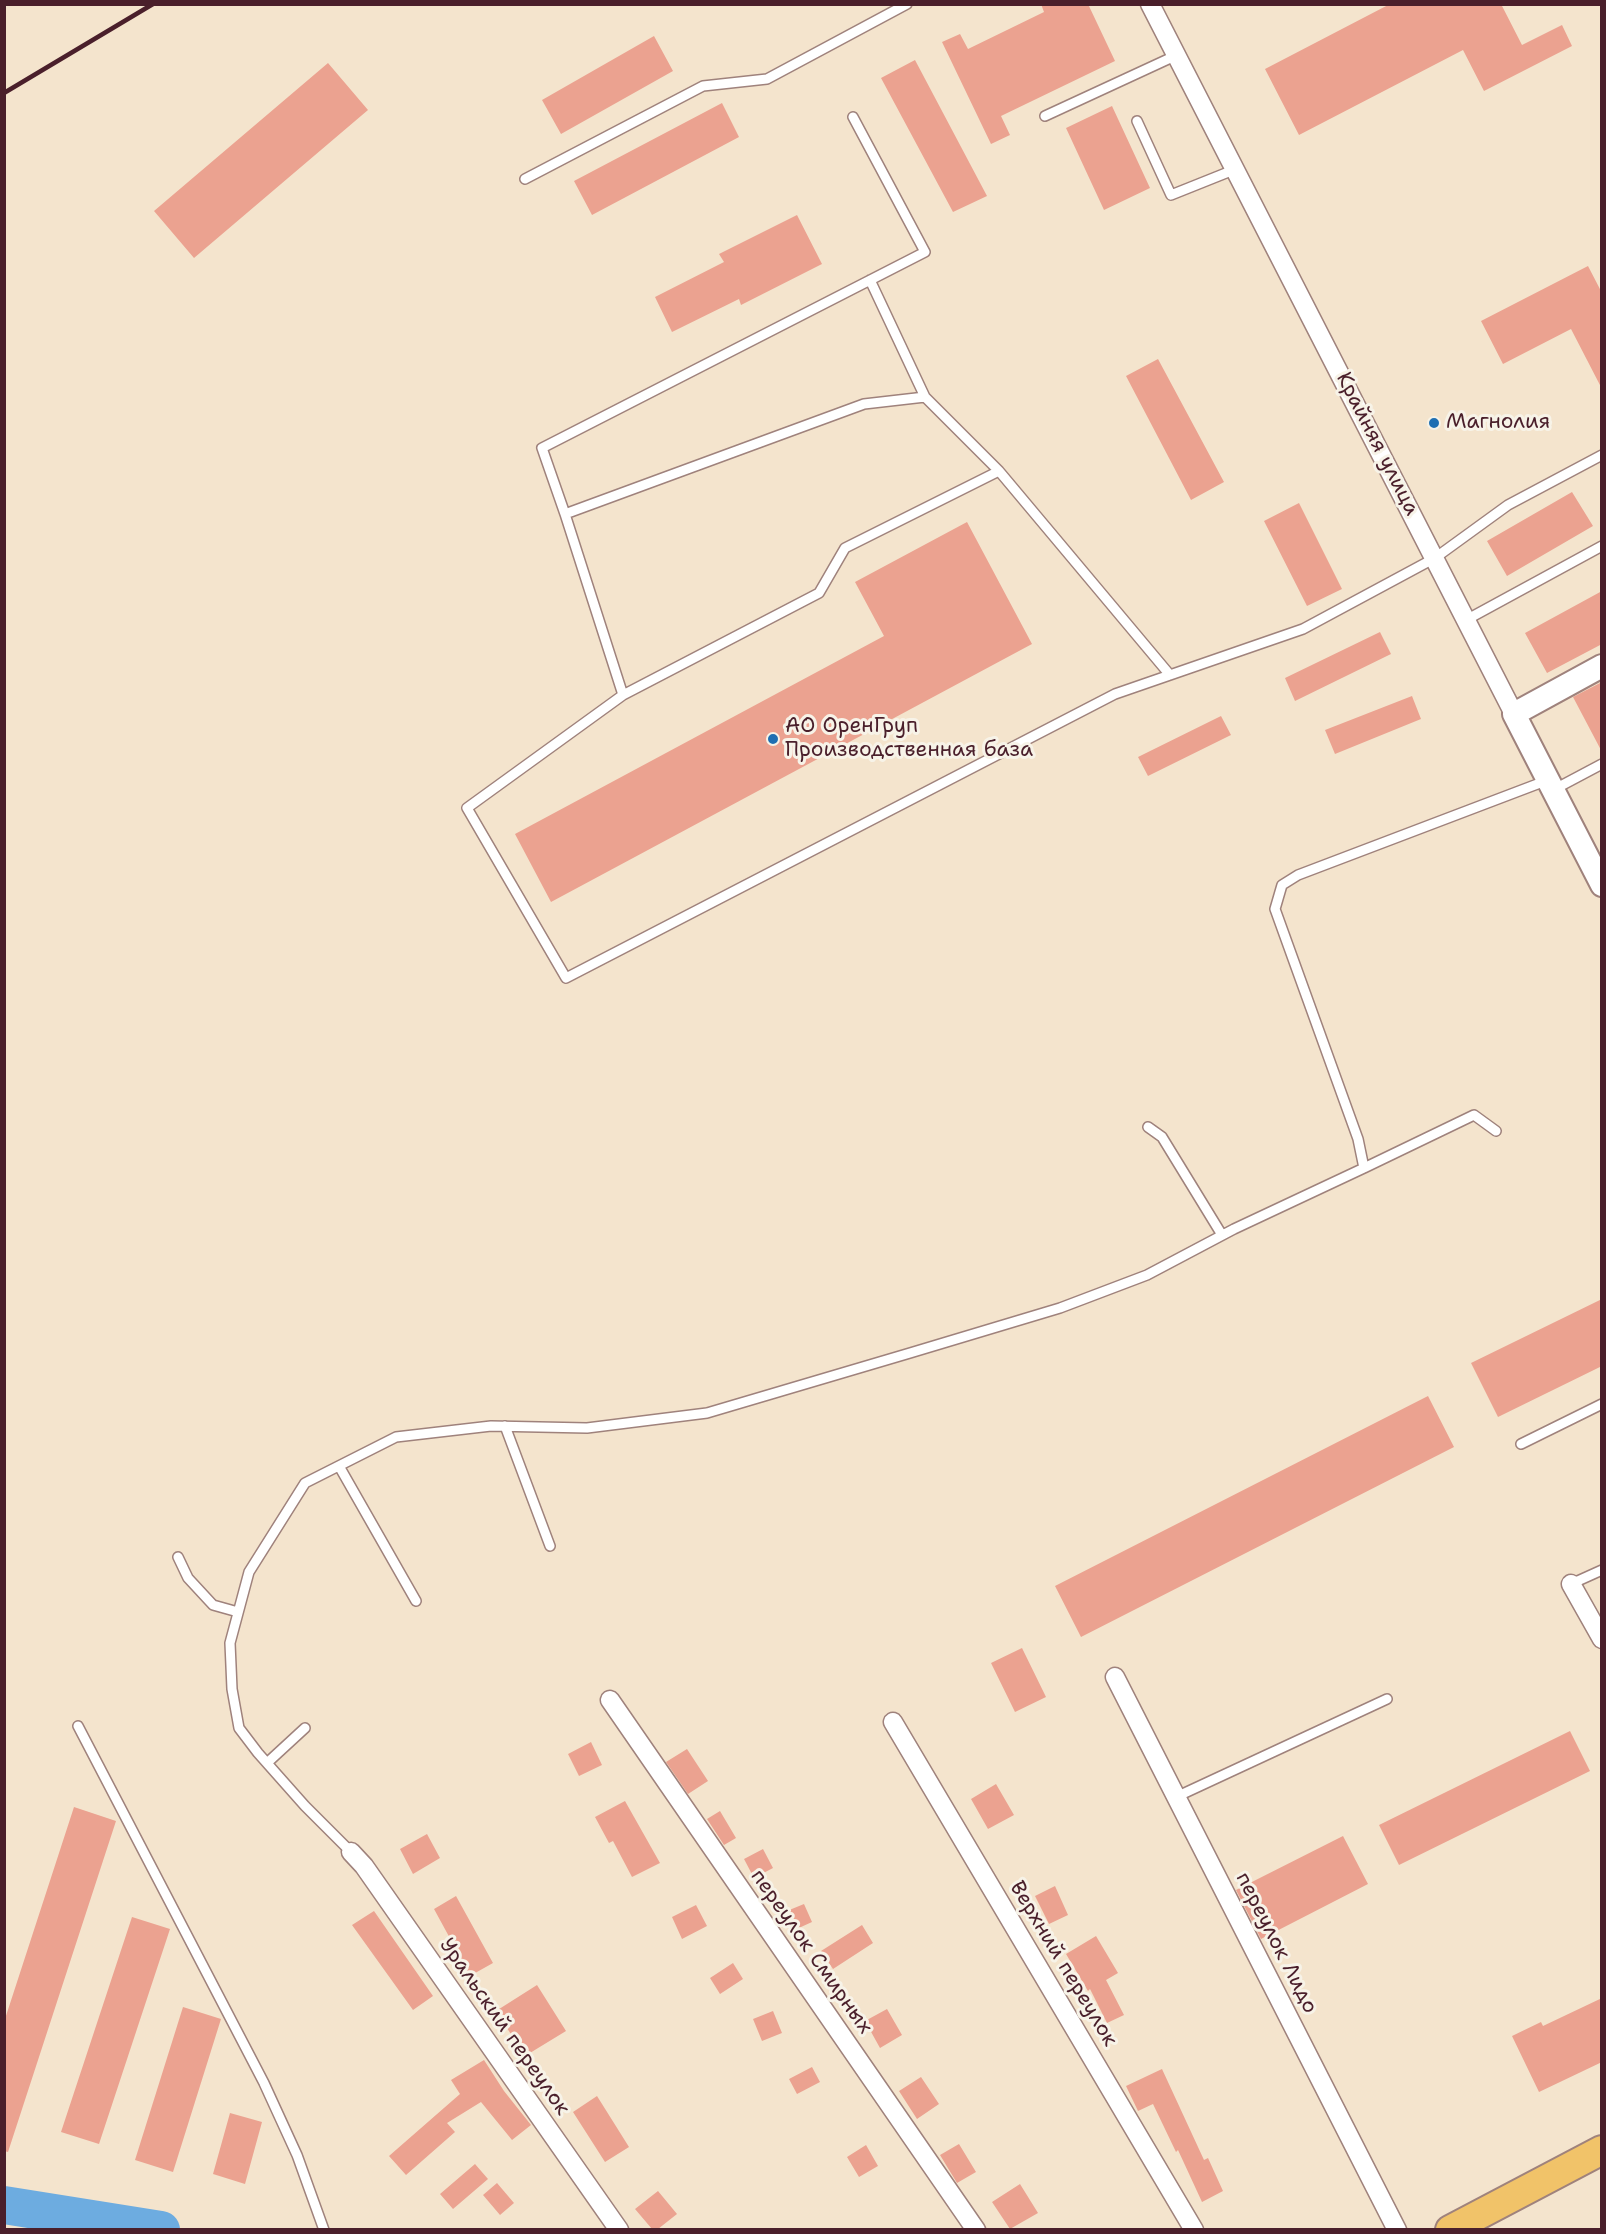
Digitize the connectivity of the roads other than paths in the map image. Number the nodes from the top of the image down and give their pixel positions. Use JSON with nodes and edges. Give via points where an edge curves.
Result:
{"nodes":[{"id":1,"x":907,"y":4,"type":"edge"},
{"id":2,"x":1150,"y":4,"type":"edge"},
{"id":3,"x":1177,"y":55,"type":"junction"},
{"id":4,"x":1045,"y":116,"type":"dead end"},
{"id":5,"x":853,"y":117,"type":"dead end"},
{"id":6,"x":1137,"y":121,"type":"dead end"},
{"id":7,"x":1236,"y":170,"type":"junction"},
{"id":8,"x":525,"y":179,"type":"dead end"},
{"id":9,"x":870,"y":280,"type":"junction"},
{"id":10,"x":925,"y":397,"type":"junction"},
{"id":11,"x":1602,"y":455,"type":"edge"},
{"id":12,"x":999,"y":471,"type":"junction"},
{"id":13,"x":565,"y":514,"type":"junction"},
{"id":14,"x":1602,"y":546,"type":"edge"},
{"id":15,"x":1435,"y":558,"type":"junction"},
{"id":16,"x":1466,"y":620,"type":"junction"},
{"id":17,"x":1602,"y":666,"type":"edge"},
{"id":18,"x":1170,"y":675,"type":"junction"},
{"id":19,"x":622,"y":695,"type":"junction"},
{"id":20,"x":1514,"y":714,"type":"junction"},
{"id":21,"x":1602,"y":764,"type":"edge"},
{"id":22,"x":1550,"y":785,"type":"junction"},
{"id":23,"x":1602,"y":885,"type":"edge"},
{"id":24,"x":1148,"y":1127,"type":"dead end"},
{"id":25,"x":1496,"y":1131,"type":"dead end"},
{"id":26,"x":1364,"y":1168,"type":"junction"},
{"id":27,"x":1222,"y":1235,"type":"junction"},
{"id":28,"x":1602,"y":1404,"type":"edge"},
{"id":29,"x":505,"y":1426,"type":"junction"},
{"id":30,"x":1521,"y":1444,"type":"dead end"},
{"id":31,"x":339,"y":1466,"type":"junction"},
{"id":32,"x":550,"y":1546,"type":"dead end"},
{"id":33,"x":178,"y":1557,"type":"dead end"},
{"id":34,"x":1602,"y":1570,"type":"edge"},
{"id":35,"x":1571,"y":1584,"type":"joint"},
{"id":36,"x":416,"y":1601,"type":"dead end"},
{"id":37,"x":238,"y":1612,"type":"junction"},
{"id":38,"x":1602,"y":1639,"type":"edge"},
{"id":39,"x":1115,"y":1677,"type":"dead end"},
{"id":40,"x":1387,"y":1699,"type":"dead end"},
{"id":41,"x":610,"y":1700,"type":"dead end"},
{"id":42,"x":893,"y":1722,"type":"dead end"},
{"id":43,"x":78,"y":1726,"type":"dead end"},
{"id":44,"x":305,"y":1728,"type":"dead end"},
{"id":45,"x":267,"y":1763,"type":"junction"},
{"id":46,"x":1176,"y":1797,"type":"junction"},
{"id":47,"x":351,"y":1852,"type":"joint"},
{"id":48,"x":1598,"y":2154,"type":"edge"},
{"id":49,"x":324,"y":2229,"type":"edge"},
{"id":50,"x":620,"y":2229,"type":"edge"},
{"id":51,"x":976,"y":2229,"type":"edge"},
{"id":52,"x":1194,"y":2229,"type":"edge"},
{"id":53,"x":1397,"y":2229,"type":"edge"},
{"id":54,"x":1450,"y":2229,"type":"edge"}],
"edges":[{"from":1,"to":8,"type":"lane","via":[[767,79],[703,86]]},
{"from":2,"to":3,"type":"street","name":"Крайняя улица"},
{"from":3,"to":4,"type":"lane"},
{"from":3,"to":7,"type":"street","name":"Крайняя улица"},
{"from":5,"to":9,"type":"lane","via":[[925,252]]},
{"from":6,"to":7,"type":"lane","via":[[1171,195]]},
{"from":7,"to":15,"type":"street","name":"Крайняя улица"},
{"from":9,"to":10,"type":"lane"},
{"from":9,"to":13,"type":"lane","via":[[542,448]]},
{"from":10,"to":12,"type":"lane"},
{"from":10,"to":13,"type":"lane","via":[[864,404]]},
{"from":11,"to":15,"type":"lane","via":[[1508,505]]},
{"from":12,"to":18,"type":"lane"},
{"from":12,"to":19,"type":"lane","via":[[845,549],[819,593]]},
{"from":13,"to":19,"type":"lane"},
{"from":14,"to":16,"type":"lane"},
{"from":15,"to":16,"type":"street","name":"Крайняя улица"},
{"from":15,"to":18,"type":"lane","via":[[1303,629]]},
{"from":16,"to":20,"type":"street","name":"Крайняя улица"},
{"from":17,"to":20,"type":"street"},
{"from":18,"to":19,"type":"lane","via":[[1115,694],[566,978],[467,808]]},
{"from":20,"to":22,"type":"street","name":"Крайняя улица"},
{"from":21,"to":22,"type":"lane"},
{"from":22,"to":23,"type":"street","name":"Крайняя улица"},
{"from":22,"to":26,"type":"lane","via":[[1298,875],[1282,885],[1275,909],[1358,1139]]},
{"from":24,"to":27,"type":"lane","via":[[1162,1137]]},
{"from":25,"to":26,"type":"lane","via":[[1474,1114]]},
{"from":26,"to":27,"type":"lane"},
{"from":27,"to":29,"type":"lane","via":[[1146,1275],[1060,1308],[707,1413],[587,1428]]},
{"from":28,"to":30,"type":"lane"},
{"from":29,"to":31,"type":"lane","via":[[396,1437]]},
{"from":29,"to":32,"type":"lane"},
{"from":31,"to":36,"type":"lane"},
{"from":31,"to":37,"type":"lane","via":[[304,1483],[249,1572]]},
{"from":33,"to":37,"type":"lane","via":[[188,1578],[213,1605]]},
{"from":34,"to":35,"type":"lane"},
{"from":35,"to":38,"type":"street"},
{"from":37,"to":45,"type":"lane","via":[[230,1643],[239,1728]]},
{"from":39,"to":46,"type":"street","name":"переулок Лидо"},
{"from":40,"to":46,"type":"lane"},
{"from":41,"to":51,"type":"street","name":"переулок Смирных"},
{"from":42,"to":52,"type":"street","name":"Верхний переулок"},
{"from":43,"to":49,"type":"lane","via":[[264,2083],[297,2155]]},
{"from":44,"to":45,"type":"lane"},
{"from":45,"to":47,"type":"lane"},
{"from":46,"to":53,"type":"street","name":"переулок Лидо"},
{"from":47,"to":50,"type":"street","name":"Уральский переулок"},
{"from":48,"to":54,"type":"main road"}]}
